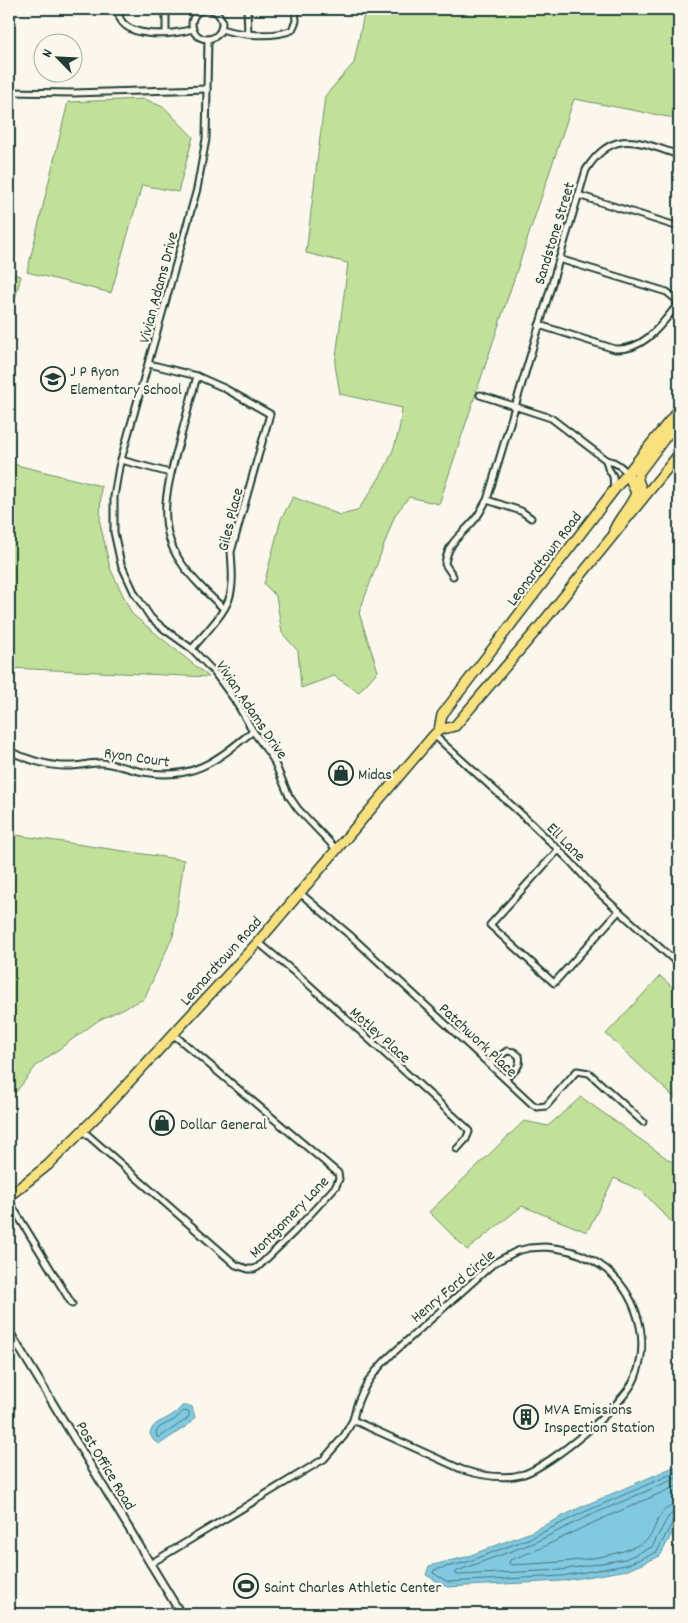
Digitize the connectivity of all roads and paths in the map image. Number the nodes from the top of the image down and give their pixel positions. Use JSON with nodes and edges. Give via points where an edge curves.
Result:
{"nodes":[{"id":1,"x":118,"y":9,"type":"edge"},
{"id":2,"x":166,"y":9,"type":"edge"},
{"id":3,"x":247,"y":9,"type":"edge"},
{"id":4,"x":295,"y":9,"type":"edge"},
{"id":5,"x":193,"y":29,"type":"junction"},
{"id":6,"x":221,"y":29,"type":"junction"},
{"id":7,"x":166,"y":33,"type":"junction"},
{"id":8,"x":248,"y":34,"type":"junction"},
{"id":9,"x":208,"y":39,"type":"junction"},
{"id":10,"x":207,"y":90,"type":"junction"},
{"id":11,"x":9,"y":92,"type":"edge"},
{"id":12,"x":679,"y":155,"type":"edge"},
{"id":13,"x":578,"y":195,"type":"junction"},
{"id":14,"x":679,"y":227,"type":"edge"},
{"id":15,"x":558,"y":259,"type":"junction"},
{"id":16,"x":679,"y":302,"type":"edge"},
{"id":17,"x":539,"y":325,"type":"junction"},
{"id":18,"x":149,"y":364,"type":"junction"},
{"id":19,"x":197,"y":376,"type":"junction"},
{"id":20,"x":480,"y":395,"type":"dead end"},
{"id":21,"x":514,"y":406,"type":"junction"},
{"id":22,"x":679,"y":408,"type":"edge"},
{"id":23,"x":679,"y":419,"type":"edge"},
{"id":24,"x":679,"y":454,"type":"edge"},
{"id":25,"x":121,"y":460,"type":"junction"},
{"id":26,"x":606,"y":460,"type":"junction"},
{"id":27,"x":170,"y":473,"type":"junction"},
{"id":28,"x":628,"y":474,"type":"junction"},
{"id":29,"x":614,"y":490,"type":"junction"},
{"id":30,"x":644,"y":496,"type":"junction"},
{"id":31,"x":487,"y":500,"type":"junction"},
{"id":32,"x":531,"y":518,"type":"dead end"},
{"id":33,"x":610,"y":539,"type":"junction"},
{"id":34,"x":453,"y":576,"type":"dead end"},
{"id":35,"x":224,"y":609,"type":"junction"},
{"id":36,"x":192,"y":650,"type":"junction"},
{"id":37,"x":253,"y":731,"type":"junction"},
{"id":38,"x":436,"y":733,"type":"junction"},
{"id":39,"x":9,"y":751,"type":"edge"},
{"id":40,"x":559,"y":849,"type":"junction"},
{"id":41,"x":337,"y":851,"type":"junction"},
{"id":42,"x":300,"y":893,"type":"junction"},
{"id":43,"x":619,"y":911,"type":"junction"},
{"id":44,"x":258,"y":942,"type":"junction"},
{"id":45,"x":679,"y":957,"type":"edge"},
{"id":46,"x":173,"y":1034,"type":"junction"},
{"id":47,"x":489,"y":1064,"type":"junction"},
{"id":48,"x":505,"y":1078,"type":"junction"},
{"id":49,"x":643,"y":1122,"type":"dead end"},
{"id":50,"x":82,"y":1130,"type":"junction"},
{"id":51,"x":457,"y":1149,"type":"dead end"},
{"id":52,"x":9,"y":1196,"type":"edge"},
{"id":53,"x":9,"y":1201,"type":"edge"},
{"id":54,"x":72,"y":1304,"type":"dead end"},
{"id":55,"x":9,"y":1331,"type":"edge"},
{"id":56,"x":353,"y":1420,"type":"junction"},
{"id":57,"x":150,"y":1564,"type":"junction"},
{"id":58,"x":181,"y":1614,"type":"edge"}],
"edges":[{"from":1,"to":7,"type":"street","via":[[124,25],[135,31]]},
{"from":2,"to":7,"type":"street"},
{"from":3,"to":8,"type":"street"},
{"from":4,"to":8,"type":"street","via":[[296,21],[292,30]]},
{"from":5,"to":6,"type":"street","via":[[195,15],[207,9],[219,15]]},
{"from":5,"to":7,"type":"street"},
{"from":5,"to":9,"type":"street"},
{"from":6,"to":8,"type":"street"},
{"from":6,"to":9,"type":"street"},
{"from":9,"to":10,"type":"street","name":"Vivian Adams Drive"},
{"from":10,"to":11,"type":"street"},
{"from":10,"to":18,"type":"street","name":"Vivian Adams Drive","via":[[206,139],[198,182]]},
{"from":12,"to":13,"type":"street","name":"Sandstone Street","via":[[639,143],[615,142],[594,156]]},
{"from":13,"to":14,"type":"street"},
{"from":13,"to":15,"type":"street","name":"Sandstone Street"},
{"from":15,"to":16,"type":"street","via":[[667,292]]},
{"from":15,"to":17,"type":"street","name":"Sandstone Street"},
{"from":16,"to":17,"type":"street","via":[[646,340],[624,349]]},
{"from":17,"to":21,"type":"street","name":"Sandstone Street"},
{"from":18,"to":19,"type":"street"},
{"from":18,"to":25,"type":"street","name":"Vivian Adams Drive"},
{"from":19,"to":27,"type":"street"},
{"from":19,"to":35,"type":"street","name":"Giles Place","via":[[270,414],[232,552],[230,597]]},
{"from":20,"to":21,"type":"street"},
{"from":21,"to":26,"type":"street","via":[[551,418]]},
{"from":21,"to":31,"type":"street","name":"Sandstone Street"},
{"from":22,"to":28,"type":"highway","name":"Leonardtown Road"},
{"from":23,"to":30,"type":"highway","via":[[638,474]]},
{"from":24,"to":30,"type":"highway","name":"Leonardtown Road"},
{"from":25,"to":27,"type":"street"},
{"from":25,"to":36,"type":"street","name":"Vivian Adams Drive","via":[[113,510],[121,564],[134,594],[151,618]]},
{"from":26,"to":28,"type":"street","via":[[622,466]]},
{"from":26,"to":29,"type":"street","via":[[613,476]]},
{"from":27,"to":35,"type":"street","via":[[165,520],[171,541],[179,560]]},
{"from":28,"to":29,"type":"highway","name":"Leonardtown Road"},
{"from":28,"to":33,"type":"highway","via":[[636,493]]},
{"from":29,"to":38,"type":"highway","name":"Leonardtown Road","via":[[446,709]]},
{"from":30,"to":33,"type":"highway","name":"Leonardtown Road"},
{"from":31,"to":32,"type":"street","via":[[521,511]]},
{"from":31,"to":34,"type":"street","name":"Sandstone Street","via":[[447,552],[445,564]]},
{"from":33,"to":38,"type":"highway","name":"Leonardtown Road","via":[[455,726]]},
{"from":35,"to":36,"type":"street","name":"Giles Place"},
{"from":36,"to":37,"type":"street","name":"Vivian Adams Drive","via":[[214,672]]},
{"from":37,"to":39,"type":"street","name":"Ryon Court","via":[[212,762],[175,774],[141,772],[105,763],[63,767]]},
{"from":37,"to":41,"type":"street","name":"Vivian Adams Drive","via":[[274,759],[298,809]]},
{"from":38,"to":40,"type":"street","name":"Ell Lane"},
{"from":38,"to":41,"type":"highway","name":"Leonardtown Road"},
{"from":40,"to":43,"type":"street","name":"Ell Lane"},
{"from":40,"to":43,"type":"street","via":[[490,925],[554,983]]},
{"from":41,"to":42,"type":"highway","name":"Leonardtown Road"},
{"from":42,"to":44,"type":"highway","name":"Leonardtown Road"},
{"from":42,"to":47,"type":"street","name":"Patchwork Place"},
{"from":43,"to":45,"type":"street","name":"Ell Lane","via":[[675,961]]},
{"from":44,"to":46,"type":"highway","name":"Leonardtown Road"},
{"from":44,"to":51,"type":"street","name":"Motley Place","via":[[468,1129],[466,1139]]},
{"from":46,"to":50,"type":"highway","name":"Leonardtown Road"},
{"from":46,"to":50,"type":"street","name":"Montgomery Lane","via":[[338,1173],[340,1179],[336,1186],[294,1232],[254,1269],[236,1264]]},
{"from":47,"to":48,"type":"street","name":"Patchwork Place"},
{"from":47,"to":48,"type":"street","via":[[506,1051],[514,1052],[520,1064]]},
{"from":48,"to":49,"type":"street","name":"Patchwork Place","via":[[526,1100],[541,1108],[577,1071],[584,1071]]},
{"from":50,"to":52,"type":"highway","name":"Leonardtown Road","via":[[33,1178]]},
{"from":53,"to":54,"type":"street"},
{"from":55,"to":57,"type":"street","name":"Post Office Road"},
{"from":56,"to":56,"type":"street","name":"Henry Ford Circle","via":[[360,1394],[381,1364],[480,1275],[510,1254],[544,1247],[591,1259],[617,1279],[636,1312],[642,1351],[636,1376],[628,1390],[615,1406],[579,1437],[543,1465],[523,1474],[502,1477],[470,1472]]},
{"from":56,"to":57,"type":"street","name":"Henry Ford Circle","via":[[323,1460]]},
{"from":57,"to":58,"type":"street","name":"Post Office Road"}]}
